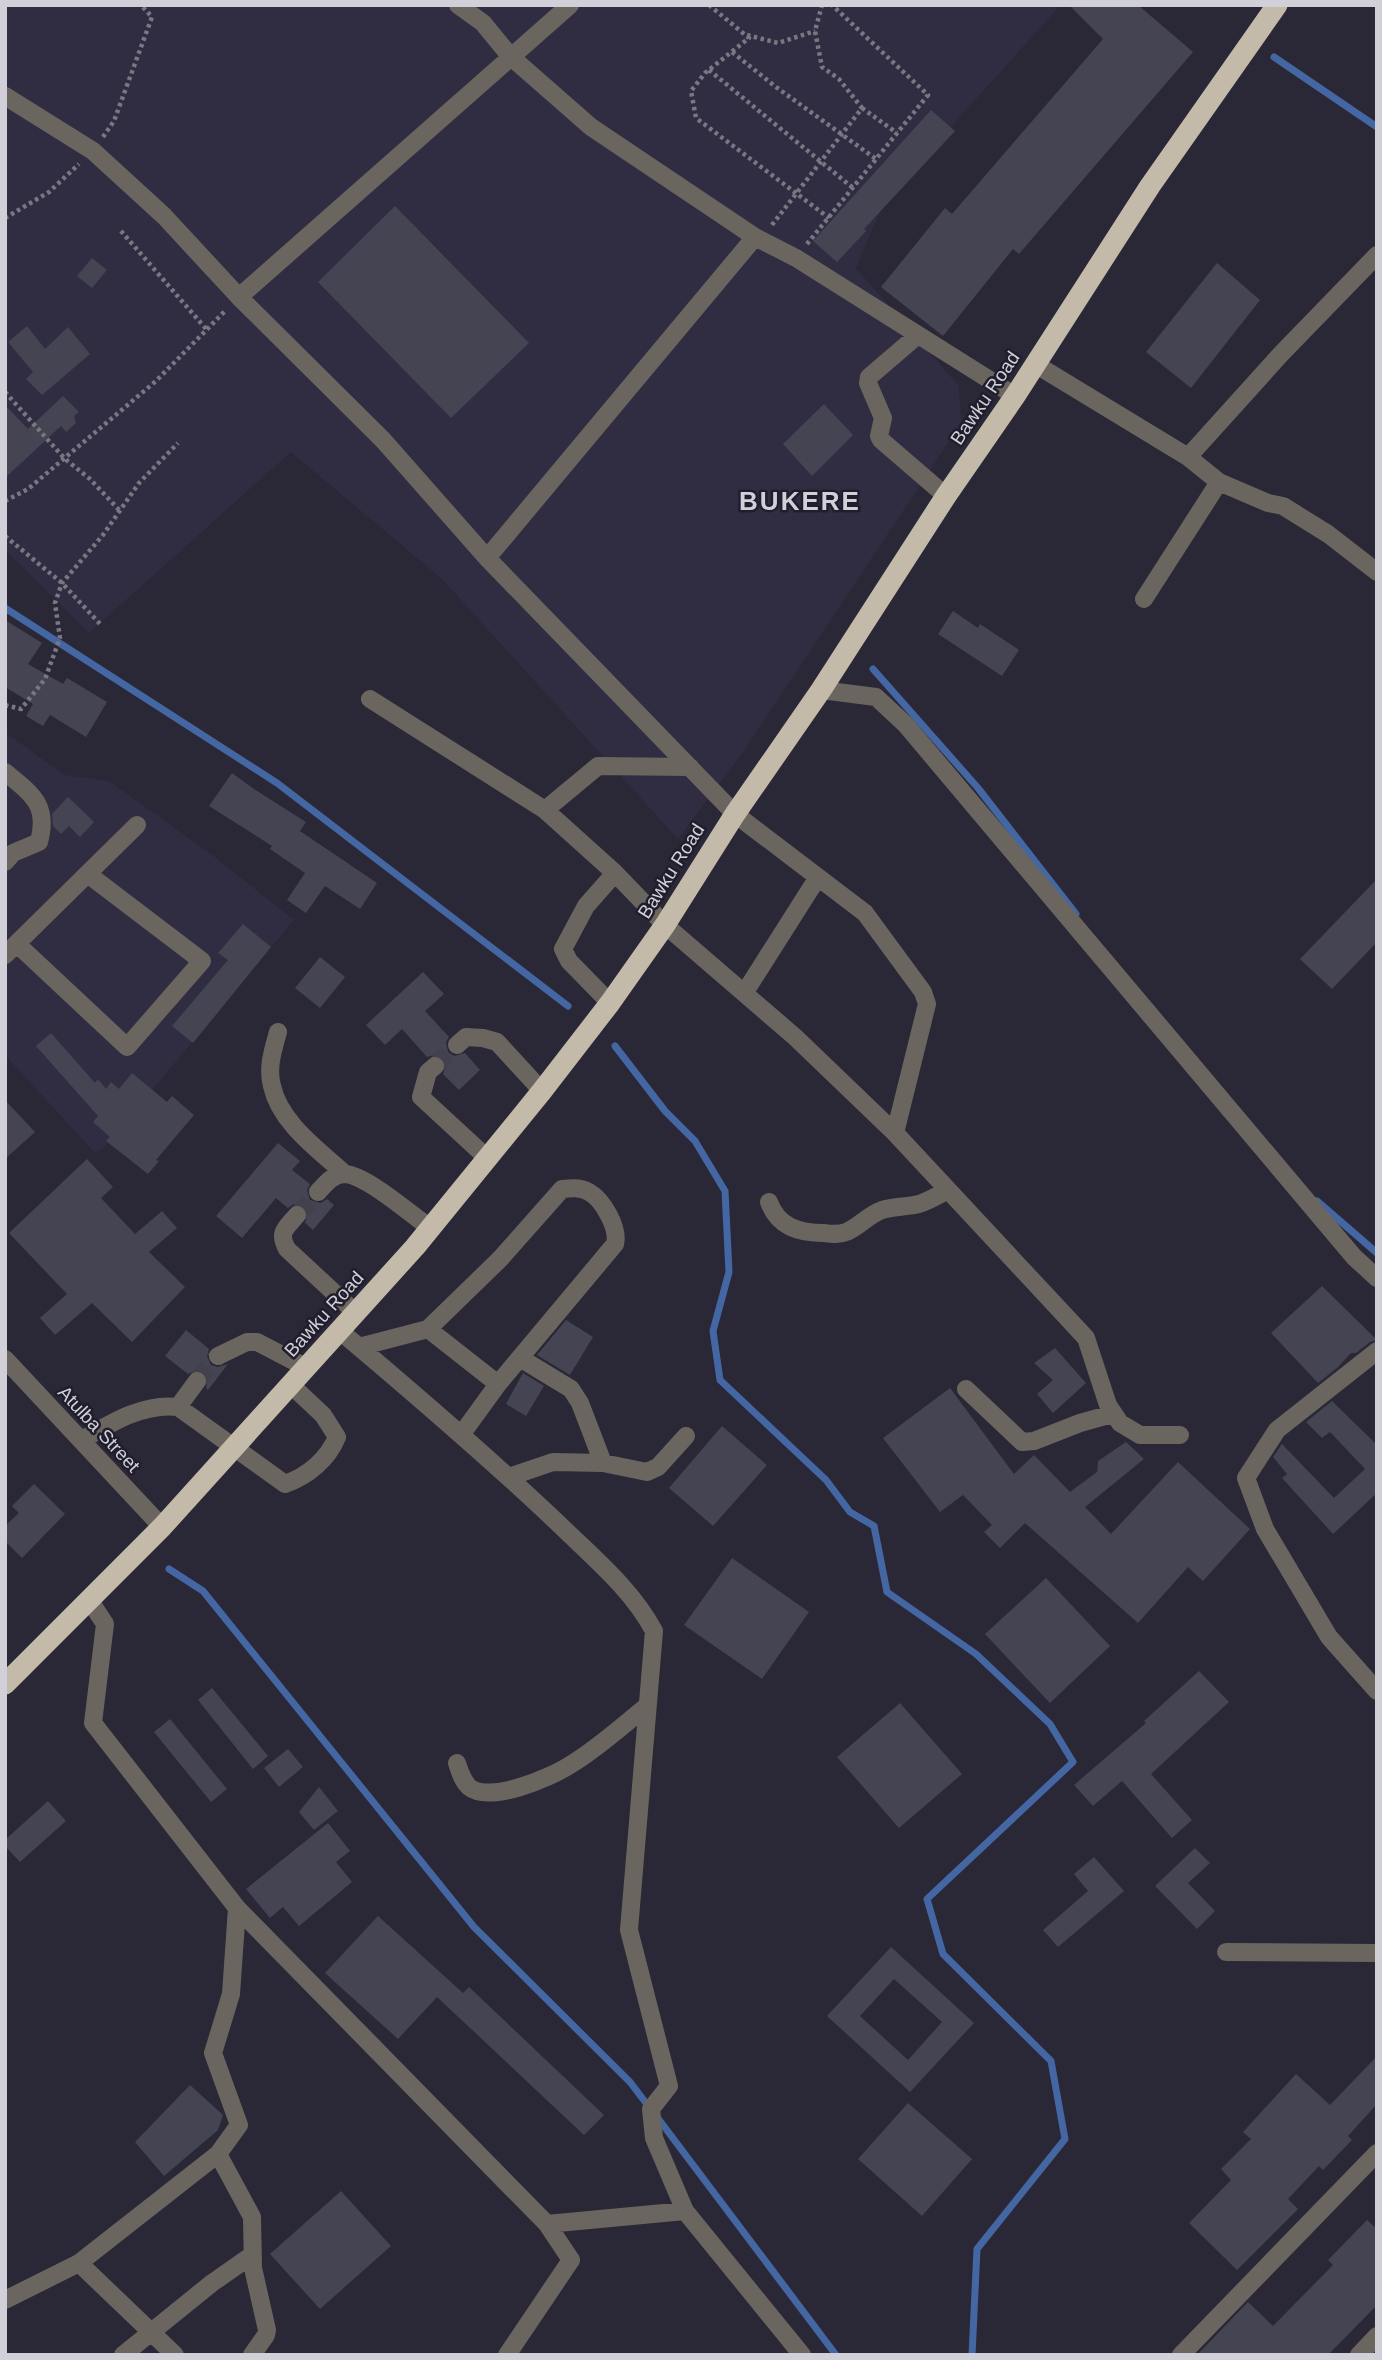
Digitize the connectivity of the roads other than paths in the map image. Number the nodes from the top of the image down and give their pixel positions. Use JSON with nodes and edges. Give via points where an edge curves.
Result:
{"nodes":[{"id":1,"x":458,"y":5,"type":"edge"},
{"id":2,"x":570,"y":5,"type":"edge"},
{"id":3,"x":1277,"y":5,"type":"edge"},
{"id":4,"x":510,"y":56,"type":"junction"},
{"id":5,"x":5,"y":96,"type":"edge"},
{"id":6,"x":759,"y":239,"type":"junction"},
{"id":7,"x":1377,"y":255,"type":"edge"},
{"id":8,"x":239,"y":297,"type":"junction"},
{"id":9,"x":918,"y":335,"type":"junction"},
{"id":10,"x":1035,"y":364,"type":"junction"},
{"id":11,"x":1015,"y":396,"type":"junction"},
{"id":12,"x":1188,"y":457,"type":"junction"},
{"id":13,"x":1219,"y":482,"type":"junction"},
{"id":14,"x":946,"y":496,"type":"junction"},
{"id":15,"x":487,"y":558,"type":"junction"},
{"id":16,"x":1377,"y":572,"type":"edge"},
{"id":17,"x":1144,"y":599,"type":"dead end"},
{"id":18,"x":821,"y":690,"type":"junction"},
{"id":19,"x":370,"y":699,"type":"dead end"},
{"id":20,"x":690,"y":767,"type":"junction"},
{"id":21,"x":5,"y":772,"type":"edge"},
{"id":22,"x":545,"y":810,"type":"junction"},
{"id":23,"x":735,"y":814,"type":"junction"},
{"id":24,"x":138,"y":825,"type":"dead end"},
{"id":25,"x":8,"y":854,"type":"edge"},
{"id":26,"x":615,"y":873,"type":"junction"},
{"id":27,"x":89,"y":875,"type":"junction"},
{"id":28,"x":818,"y":877,"type":"junction"},
{"id":29,"x":665,"y":925,"type":"junction"},
{"id":30,"x":11,"y":950,"type":"edge"},
{"id":31,"x":745,"y":992,"type":"junction"},
{"id":32,"x":610,"y":1003,"type":"junction"},
{"id":33,"x":278,"y":1032,"type":"dead end"},
{"id":34,"x":457,"y":1045,"type":"tunnel mouth"},
{"id":35,"x":435,"y":1066,"type":"tunnel mouth"},
{"id":36,"x":542,"y":1091,"type":"junction"},
{"id":37,"x":895,"y":1133,"type":"junction"},
{"id":38,"x":486,"y":1157,"type":"junction"},
{"id":39,"x":345,"y":1174,"type":"junction"},
{"id":40,"x":948,"y":1190,"type":"junction"},
{"id":41,"x":318,"y":1192,"type":"tunnel mouth"},
{"id":42,"x":768,"y":1202,"type":"dead end"},
{"id":43,"x":297,"y":1216,"type":"tunnel mouth"},
{"id":44,"x":430,"y":1228,"type":"junction"},
{"id":45,"x":1377,"y":1278,"type":"edge"},
{"id":46,"x":356,"y":1313,"type":"junction"},
{"id":47,"x":428,"y":1329,"type":"junction"},
{"id":48,"x":340,"y":1331,"type":"junction"},
{"id":49,"x":359,"y":1347,"type":"junction"},
{"id":50,"x":1377,"y":1350,"type":"edge"},
{"id":51,"x":218,"y":1356,"type":"tunnel mouth"},
{"id":52,"x":520,"y":1358,"type":"junction"},
{"id":53,"x":307,"y":1368,"type":"junction"},
{"id":54,"x":9,"y":1372,"type":"edge"},
{"id":55,"x":197,"y":1381,"type":"tunnel mouth"},
{"id":56,"x":498,"y":1384,"type":"junction"},
{"id":57,"x":291,"y":1385,"type":"junction"},
{"id":58,"x":966,"y":1389,"type":"dead end"},
{"id":59,"x":178,"y":1407,"type":"junction"},
{"id":60,"x":1112,"y":1414,"type":"junction"},
{"id":61,"x":461,"y":1435,"type":"junction"},
{"id":62,"x":1181,"y":1435,"type":"dead end"},
{"id":63,"x":686,"y":1436,"type":"dead end"},
{"id":64,"x":82,"y":1440,"type":"junction"},
{"id":65,"x":234,"y":1447,"type":"junction"},
{"id":66,"x":603,"y":1463,"type":"junction"},
{"id":67,"x":509,"y":1477,"type":"junction"},
{"id":68,"x":162,"y":1527,"type":"junction"},
{"id":69,"x":90,"y":1601,"type":"junction"},
{"id":70,"x":5,"y":1684,"type":"edge"},
{"id":71,"x":1377,"y":1691,"type":"edge"},
{"id":72,"x":648,"y":1706,"type":"junction"},
{"id":73,"x":457,"y":1763,"type":"dead end"},
{"id":74,"x":237,"y":1908,"type":"junction"},
{"id":75,"x":1226,"y":1952,"type":"dead end"},
{"id":76,"x":1377,"y":1953,"type":"edge"},
{"id":77,"x":218,"y":2154,"type":"junction"},
{"id":78,"x":1377,"y":2154,"type":"edge"},
{"id":79,"x":685,"y":2211,"type":"junction"},
{"id":80,"x":547,"y":2224,"type":"junction"},
{"id":81,"x":252,"y":2255,"type":"junction"},
{"id":82,"x":79,"y":2263,"type":"junction"},
{"id":83,"x":5,"y":2300,"type":"edge"},
{"id":84,"x":151,"y":2331,"type":"junction"},
{"id":85,"x":1377,"y":2336,"type":"edge"},
{"id":86,"x":123,"y":2355,"type":"edge"},
{"id":87,"x":175,"y":2355,"type":"edge"},
{"id":88,"x":252,"y":2355,"type":"edge"},
{"id":89,"x":508,"y":2355,"type":"edge"},
{"id":90,"x":802,"y":2355,"type":"edge"},
{"id":91,"x":1181,"y":2355,"type":"edge"},
{"id":92,"x":1359,"y":2355,"type":"edge"}],
"edges":[{"from":1,"to":4,"type":"street","via":[[482,23]]},
{"from":2,"to":4,"type":"street"},
{"from":3,"to":10,"type":"highway","name":"Bawku Road","via":[[1150,186]]},
{"from":4,"to":6,"type":"street","via":[[591,127]]},
{"from":4,"to":8,"type":"street"},
{"from":5,"to":8,"type":"street","via":[[93,151],[164,216]]},
{"from":6,"to":9,"type":"street"},
{"from":6,"to":15,"type":"street"},
{"from":7,"to":12,"type":"street"},
{"from":8,"to":15,"type":"street","via":[[390,434]]},
{"from":9,"to":11,"type":"street"},
{"from":9,"to":14,"type":"street","via":[[869,377],[868,383],[883,418],[881,440]]},
{"from":10,"to":11,"type":"highway","name":"Bawku Road"},
{"from":10,"to":12,"type":"street"},
{"from":11,"to":14,"type":"highway","name":"Bawku Road"},
{"from":12,"to":13,"type":"street"},
{"from":13,"to":16,"type":"street","via":[[1283,506]]},
{"from":13,"to":17,"type":"street"},
{"from":14,"to":18,"type":"highway","name":"Bawku Road"},
{"from":15,"to":20,"type":"street"},
{"from":18,"to":23,"type":"highway","name":"Bawku Road"},
{"from":18,"to":45,"type":"street","via":[[876,697],[906,725],[1354,1257]]},
{"from":19,"to":22,"type":"street"},
{"from":20,"to":22,"type":"street","via":[[598,766]]},
{"from":20,"to":23,"type":"street"},
{"from":21,"to":25,"type":"street","via":[[40,806],[43,825],[39,842]]},
{"from":22,"to":26,"type":"street"},
{"from":23,"to":28,"type":"street"},
{"from":23,"to":29,"type":"highway","name":"Bawku Road"},
{"from":24,"to":27,"type":"street"},
{"from":26,"to":29,"type":"street"},
{"from":26,"to":32,"type":"street","via":[[586,906],[563,949]]},
{"from":27,"to":30,"type":"street"},
{"from":27,"to":30,"type":"street","via":[[202,961],[127,1047]]},
{"from":28,"to":31,"type":"street"},
{"from":28,"to":37,"type":"street","via":[[865,913],[927,1004]]},
{"from":29,"to":31,"type":"street"},
{"from":29,"to":32,"type":"highway","name":"Bawku Road"},
{"from":31,"to":37,"type":"street"},
{"from":32,"to":36,"type":"highway","name":"Bawku Road"},
{"from":33,"to":39,"type":"street","via":[[270,1061],[272,1087],[284,1113]]},
{"from":34,"to":36,"type":"street","via":[[466,1037],[496,1042]]},
{"from":35,"to":38,"type":"street","via":[[421,1097]]},
{"from":36,"to":38,"type":"highway","name":"Bawku Road"},
{"from":37,"to":40,"type":"street"},
{"from":38,"to":44,"type":"highway","name":"Bawku Road"},
{"from":39,"to":41,"type":"street","via":[[330,1178]]},
{"from":39,"to":44,"type":"street","via":[[363,1179]]},
{"from":40,"to":42,"type":"street","via":[[920,1203],[879,1211],[841,1234],[790,1227],[780,1222]]},
{"from":40,"to":60,"type":"street","via":[[1086,1338]]},
{"from":43,"to":46,"type":"street","via":[[284,1230],[287,1249]]},
{"from":44,"to":46,"type":"highway","name":"Bawku Road"},
{"from":46,"to":48,"type":"highway","name":"Bawku Road"},
{"from":47,"to":49,"type":"street"},
{"from":47,"to":52,"type":"street","via":[[500,1259],[562,1189],[588,1191],[600,1201],[616,1230],[615,1244]]},
{"from":47,"to":56,"type":"street"},
{"from":48,"to":49,"type":"street"},
{"from":48,"to":53,"type":"highway","name":"Bawku Road"},
{"from":49,"to":61,"type":"street"},
{"from":50,"to":71,"type":"street","via":[[1277,1430],[1246,1478],[1265,1530],[1329,1637]]},
{"from":51,"to":53,"type":"street","via":[[257,1342]]},
{"from":52,"to":56,"type":"street"},
{"from":52,"to":66,"type":"street","via":[[571,1389]]},
{"from":53,"to":57,"type":"highway","name":"Bawku Road"},
{"from":54,"to":64,"type":"street","name":"Atulba Street"},
{"from":55,"to":59,"type":"street"},
{"from":56,"to":61,"type":"street"},
{"from":57,"to":65,"type":"highway","name":"Bawku Road"},
{"from":57,"to":65,"type":"street","via":[[332,1428],[337,1437],[331,1451],[310,1471],[285,1484]]},
{"from":58,"to":60,"type":"street","via":[[1022,1442]]},
{"from":59,"to":64,"type":"street","via":[[124,1416]]},
{"from":59,"to":65,"type":"street"},
{"from":60,"to":62,"type":"street","via":[[1140,1434]]},
{"from":61,"to":67,"type":"street"},
{"from":63,"to":66,"type":"street","via":[[658,1467],[647,1472]]},
{"from":64,"to":68,"type":"street","name":"Atulba Street"},
{"from":65,"to":68,"type":"highway","name":"Bawku Road"},
{"from":66,"to":67,"type":"street","via":[[553,1462]]},
{"from":67,"to":72,"type":"street","via":[[643,1610],[654,1631]]},
{"from":68,"to":69,"type":"highway","name":"Bawku Road"},
{"from":69,"to":70,"type":"highway","name":"Bawku Road"},
{"from":69,"to":74,"type":"street","via":[[105,1624],[93,1723]]},
{"from":72,"to":73,"type":"street","via":[[570,1766],[507,1791],[488,1794],[470,1788]]},
{"from":72,"to":79,"type":"street","via":[[629,1930],[669,2086],[651,2109],[654,2138]]},
{"from":74,"to":77,"type":"street","via":[[232,1994],[213,2053],[239,2125]]},
{"from":74,"to":80,"type":"street"},
{"from":75,"to":76,"type":"street"},
{"from":77,"to":81,"type":"street","via":[[252,2217]]},
{"from":77,"to":82,"type":"street"},
{"from":78,"to":91,"type":"street"},
{"from":79,"to":80,"type":"street"},
{"from":79,"to":90,"type":"street"},
{"from":80,"to":89,"type":"street","via":[[571,2260]]},
{"from":81,"to":84,"type":"street"},
{"from":81,"to":88,"type":"street","via":[[267,2324],[266,2335]]},
{"from":82,"to":83,"type":"street"},
{"from":82,"to":84,"type":"street"},
{"from":84,"to":86,"type":"street"},
{"from":84,"to":87,"type":"street"},
{"from":85,"to":92,"type":"street"}]}
